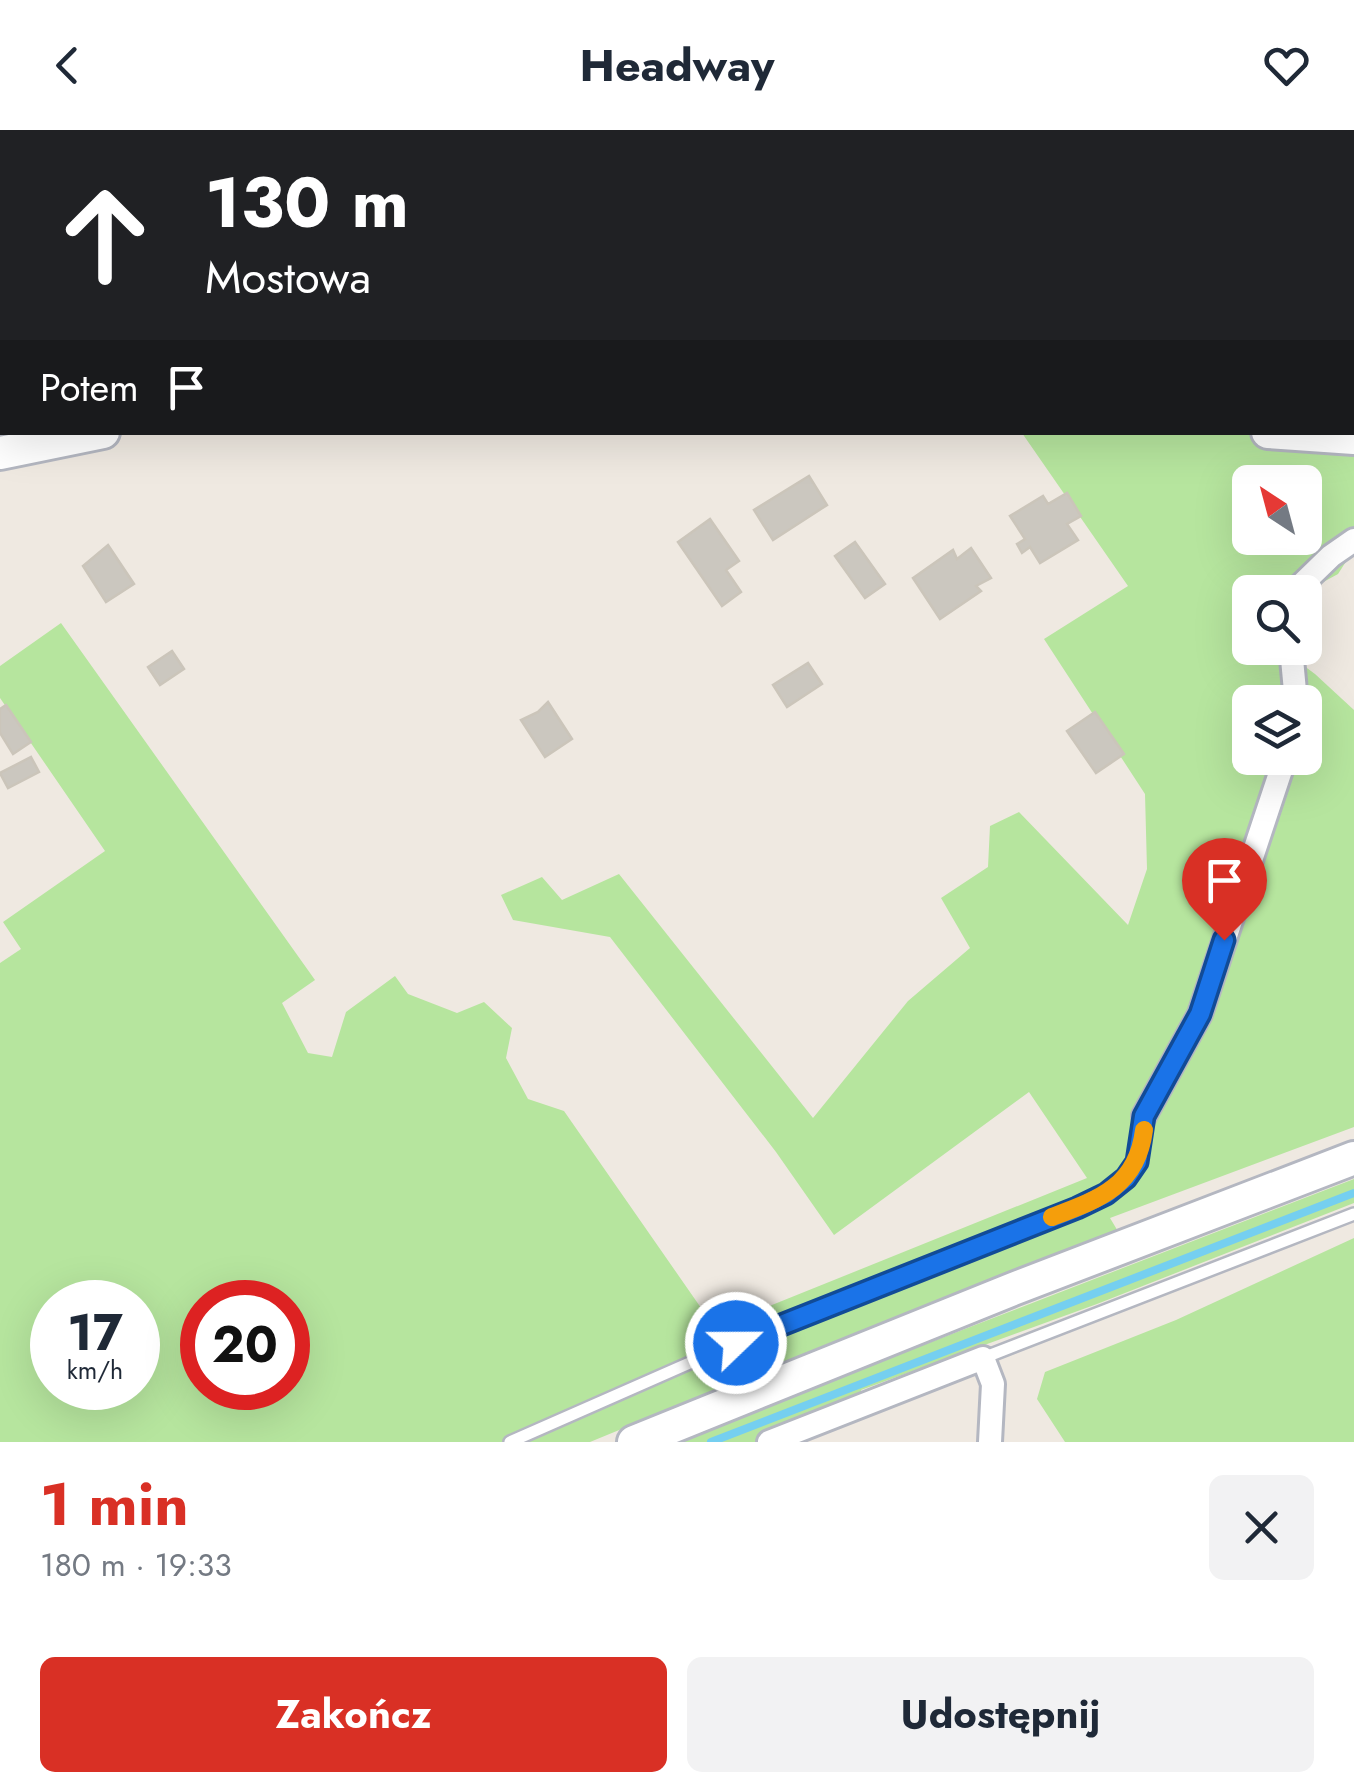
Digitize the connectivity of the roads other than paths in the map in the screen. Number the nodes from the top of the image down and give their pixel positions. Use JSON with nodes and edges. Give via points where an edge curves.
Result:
{"nodes":[{"id":1,"x":88,"y":435,"type":"edge"},
{"id":2,"x":1311,"y":435,"type":"edge"},
{"id":3,"x":1354,"y":438,"type":"edge"},
{"id":4,"x":0,"y":452,"type":"edge"},
{"id":5,"x":1354,"y":540,"type":"edge"},
{"id":6,"x":1312,"y":575,"type":"edge"},
{"id":7,"x":1279,"y":775,"type":"edge"},
{"id":8,"x":1144,"y":1116,"type":"joint"},
{"id":9,"x":1354,"y":1158,"type":"edge"},
{"id":10,"x":1354,"y":1214,"type":"edge"},
{"id":11,"x":983,"y":1358,"type":"junction"},
{"id":12,"x":510,"y":1442,"type":"edge"},
{"id":13,"x":634,"y":1442,"type":"edge"},
{"id":14,"x":769,"y":1442,"type":"edge"},
{"id":15,"x":990,"y":1442,"type":"edge"}],
"edges":[{"from":1,"to":4,"type":"main road"},
{"from":2,"to":3,"type":"main road"},
{"from":5,"to":6,"type":"street"},
{"from":7,"to":8,"type":"street","via":[[1200,1014]]},
{"from":8,"to":12,"type":"lane","via":[[1137,1162],[1106,1194]]},
{"from":9,"to":13,"type":"main road"},
{"from":10,"to":11,"type":"lane"},
{"from":11,"to":14,"type":"street"},
{"from":11,"to":15,"type":"street","via":[[993,1384]]}]}
